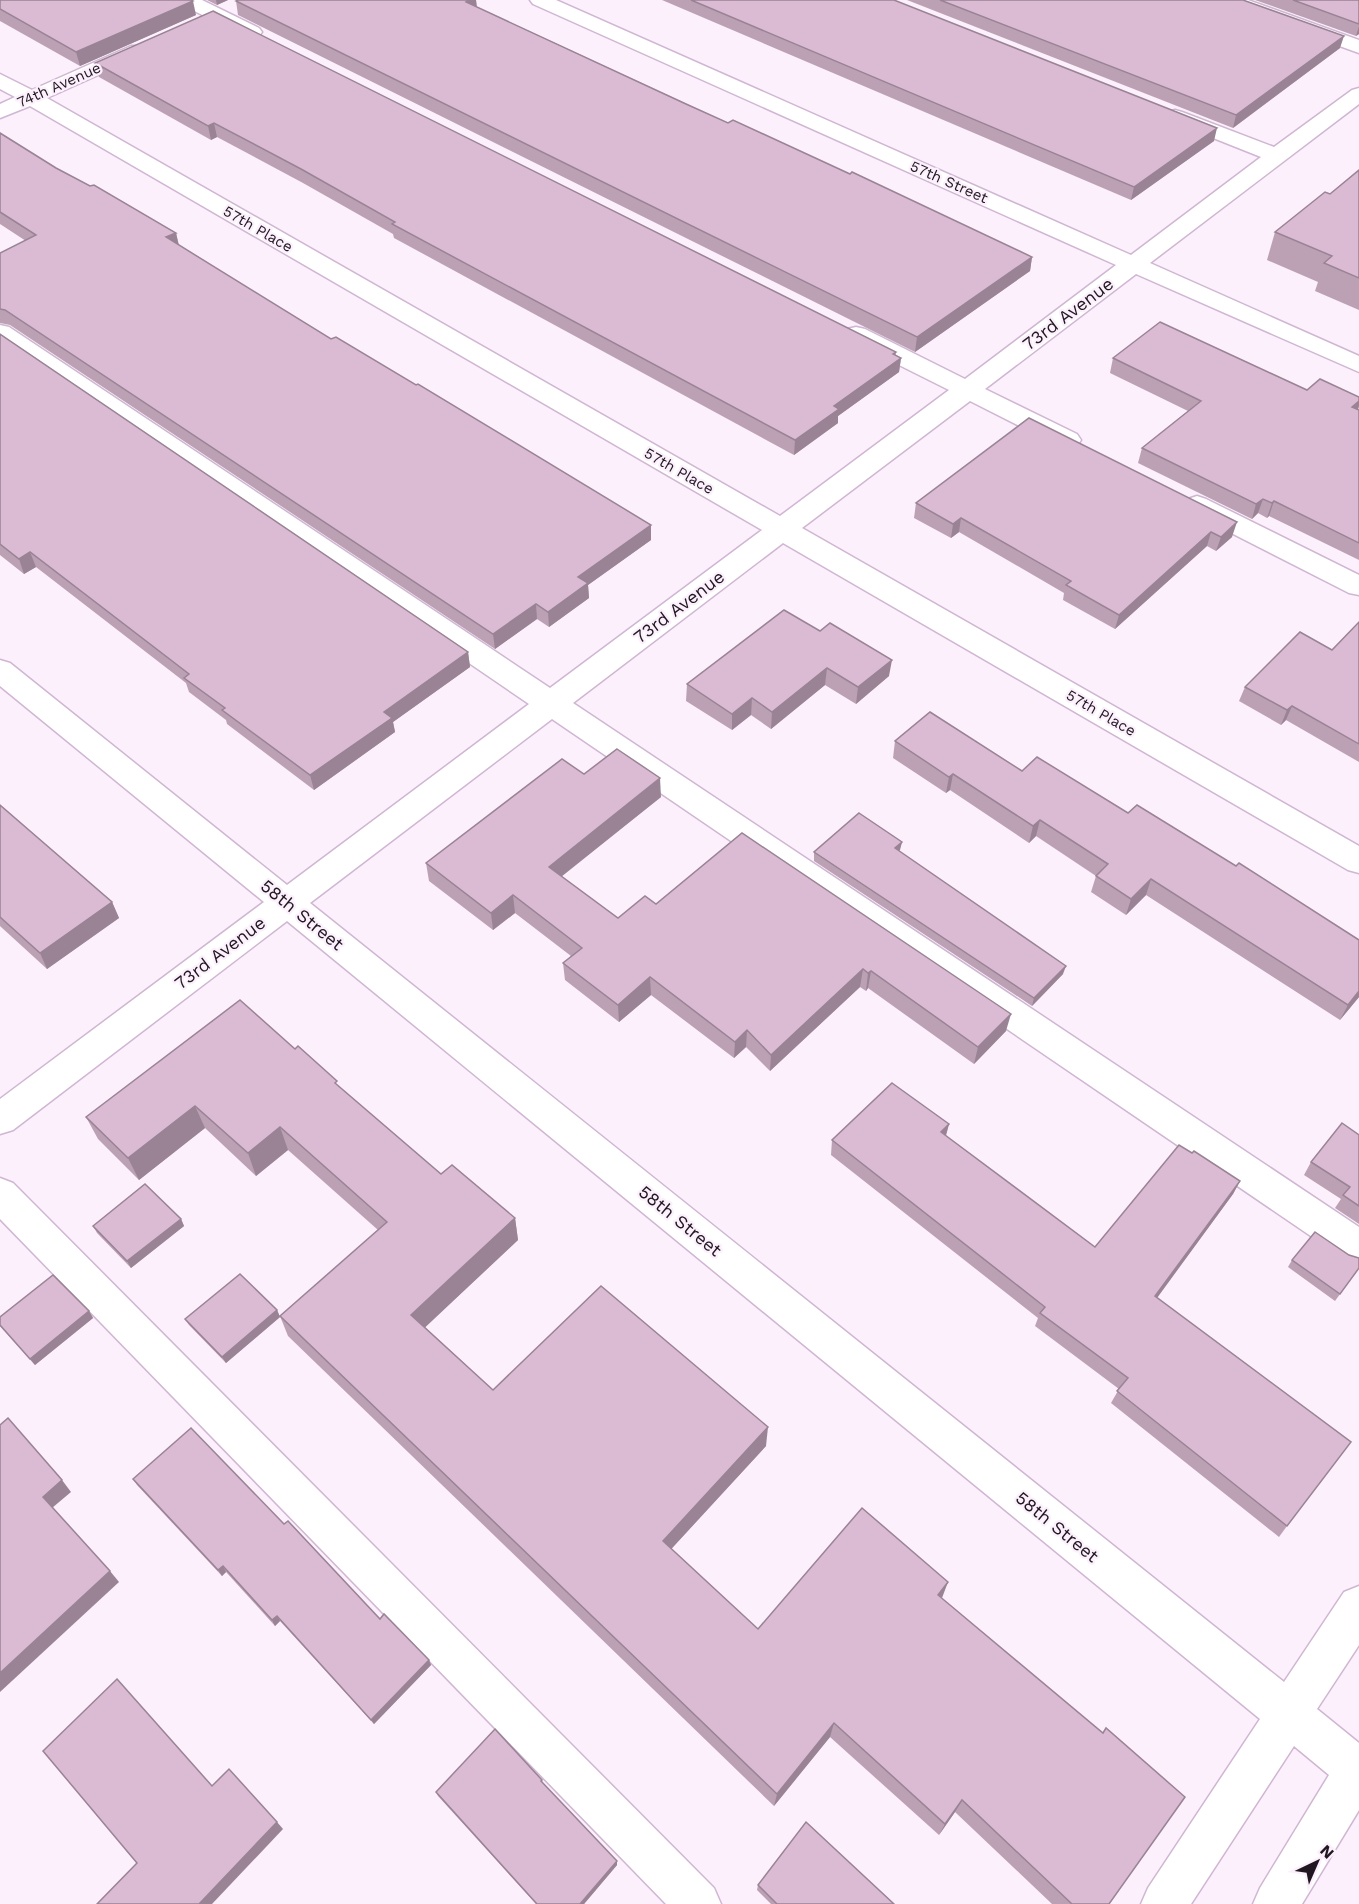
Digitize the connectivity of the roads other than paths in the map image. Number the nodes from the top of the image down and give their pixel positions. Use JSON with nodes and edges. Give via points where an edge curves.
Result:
{"nodes":[{"id":1,"x":187,"y":0,"type":"edge"},
{"id":2,"x":540,"y":0,"type":"edge"},
{"id":3,"x":1230,"y":0,"type":"edge"},
{"id":4,"x":242,"y":4,"type":"edge"},
{"id":5,"x":217,"y":15,"type":"junction"},
{"id":6,"x":195,"y":25,"type":"edge"},
{"id":7,"x":267,"y":40,"type":"edge"},
{"id":8,"x":152,"y":44,"type":"edge"},
{"id":9,"x":1359,"y":47,"type":"edge"},
{"id":10,"x":0,"y":80,"type":"edge"},
{"id":11,"x":1359,"y":94,"type":"edge"},
{"id":12,"x":31,"y":98,"type":"junction"},
{"id":13,"x":1157,"y":108,"type":"edge"},
{"id":14,"x":0,"y":112,"type":"edge"},
{"id":15,"x":1277,"y":156,"type":"junction"},
{"id":16,"x":1134,"y":265,"type":"junction"},
{"id":17,"x":832,"y":322,"type":"edge"},
{"id":18,"x":0,"y":332,"type":"edge"},
{"id":19,"x":1359,"y":365,"type":"edge"},
{"id":20,"x":967,"y":390,"type":"junction"},
{"id":21,"x":1086,"y":450,"type":"edge"},
{"id":22,"x":1181,"y":497,"type":"edge"},
{"id":23,"x":782,"y":530,"type":"junction"},
{"id":24,"x":1359,"y":586,"type":"edge"},
{"id":25,"x":0,"y":670,"type":"edge"},
{"id":26,"x":552,"y":703,"type":"junction"},
{"id":27,"x":1359,"y":861,"type":"edge"},
{"id":28,"x":287,"y":902,"type":"junction"},
{"id":29,"x":0,"y":1119,"type":"edge"},
{"id":30,"x":0,"y":1194,"type":"edge"},
{"id":31,"x":1359,"y":1248,"type":"edge"},
{"id":32,"x":1359,"y":1607,"type":"edge"},
{"id":33,"x":1289,"y":1714,"type":"junction"},
{"id":34,"x":1358,"y":1771,"type":"edge"},
{"id":35,"x":698,"y":1904,"type":"edge"},
{"id":36,"x":1164,"y":1904,"type":"edge"},
{"id":37,"x":1276,"y":1904,"type":"edge"}],
"edges":[{"from":1,"to":5,"type":"street"},
{"from":2,"to":16,"type":"street","name":"57th Street"},
{"from":3,"to":9,"type":"street"},
{"from":4,"to":5,"type":"street"},
{"from":5,"to":6,"type":"street"},
{"from":5,"to":7,"type":"street"},
{"from":8,"to":12,"type":"street","name":"74th Avenue"},
{"from":10,"to":12,"type":"street","name":"57th Place"},
{"from":11,"to":15,"type":"street","name":"73rd Avenue"},
{"from":12,"to":14,"type":"street","name":"74th Avenue"},
{"from":12,"to":23,"type":"street","name":"57th Place"},
{"from":13,"to":15,"type":"street"},
{"from":15,"to":16,"type":"street","name":"73rd Avenue"},
{"from":16,"to":19,"type":"street","name":"57th Street"},
{"from":16,"to":20,"type":"street","name":"73rd Avenue"},
{"from":17,"to":20,"type":"street"},
{"from":18,"to":26,"type":"street"},
{"from":20,"to":21,"type":"street"},
{"from":20,"to":23,"type":"street","name":"73rd Avenue"},
{"from":22,"to":24,"type":"street"},
{"from":23,"to":26,"type":"street","name":"73rd Avenue"},
{"from":23,"to":27,"type":"street","name":"57th Place"},
{"from":25,"to":28,"type":"street","name":"58th Street"},
{"from":26,"to":28,"type":"street","name":"73rd Avenue"},
{"from":26,"to":31,"type":"street"},
{"from":28,"to":29,"type":"street","name":"73rd Avenue"},
{"from":28,"to":33,"type":"street","name":"58th Street"},
{"from":30,"to":35,"type":"street"},
{"from":32,"to":33,"type":"street"},
{"from":33,"to":34,"type":"street","name":"58th Street"},
{"from":33,"to":36,"type":"street"},
{"from":34,"to":37,"type":"street"}]}
